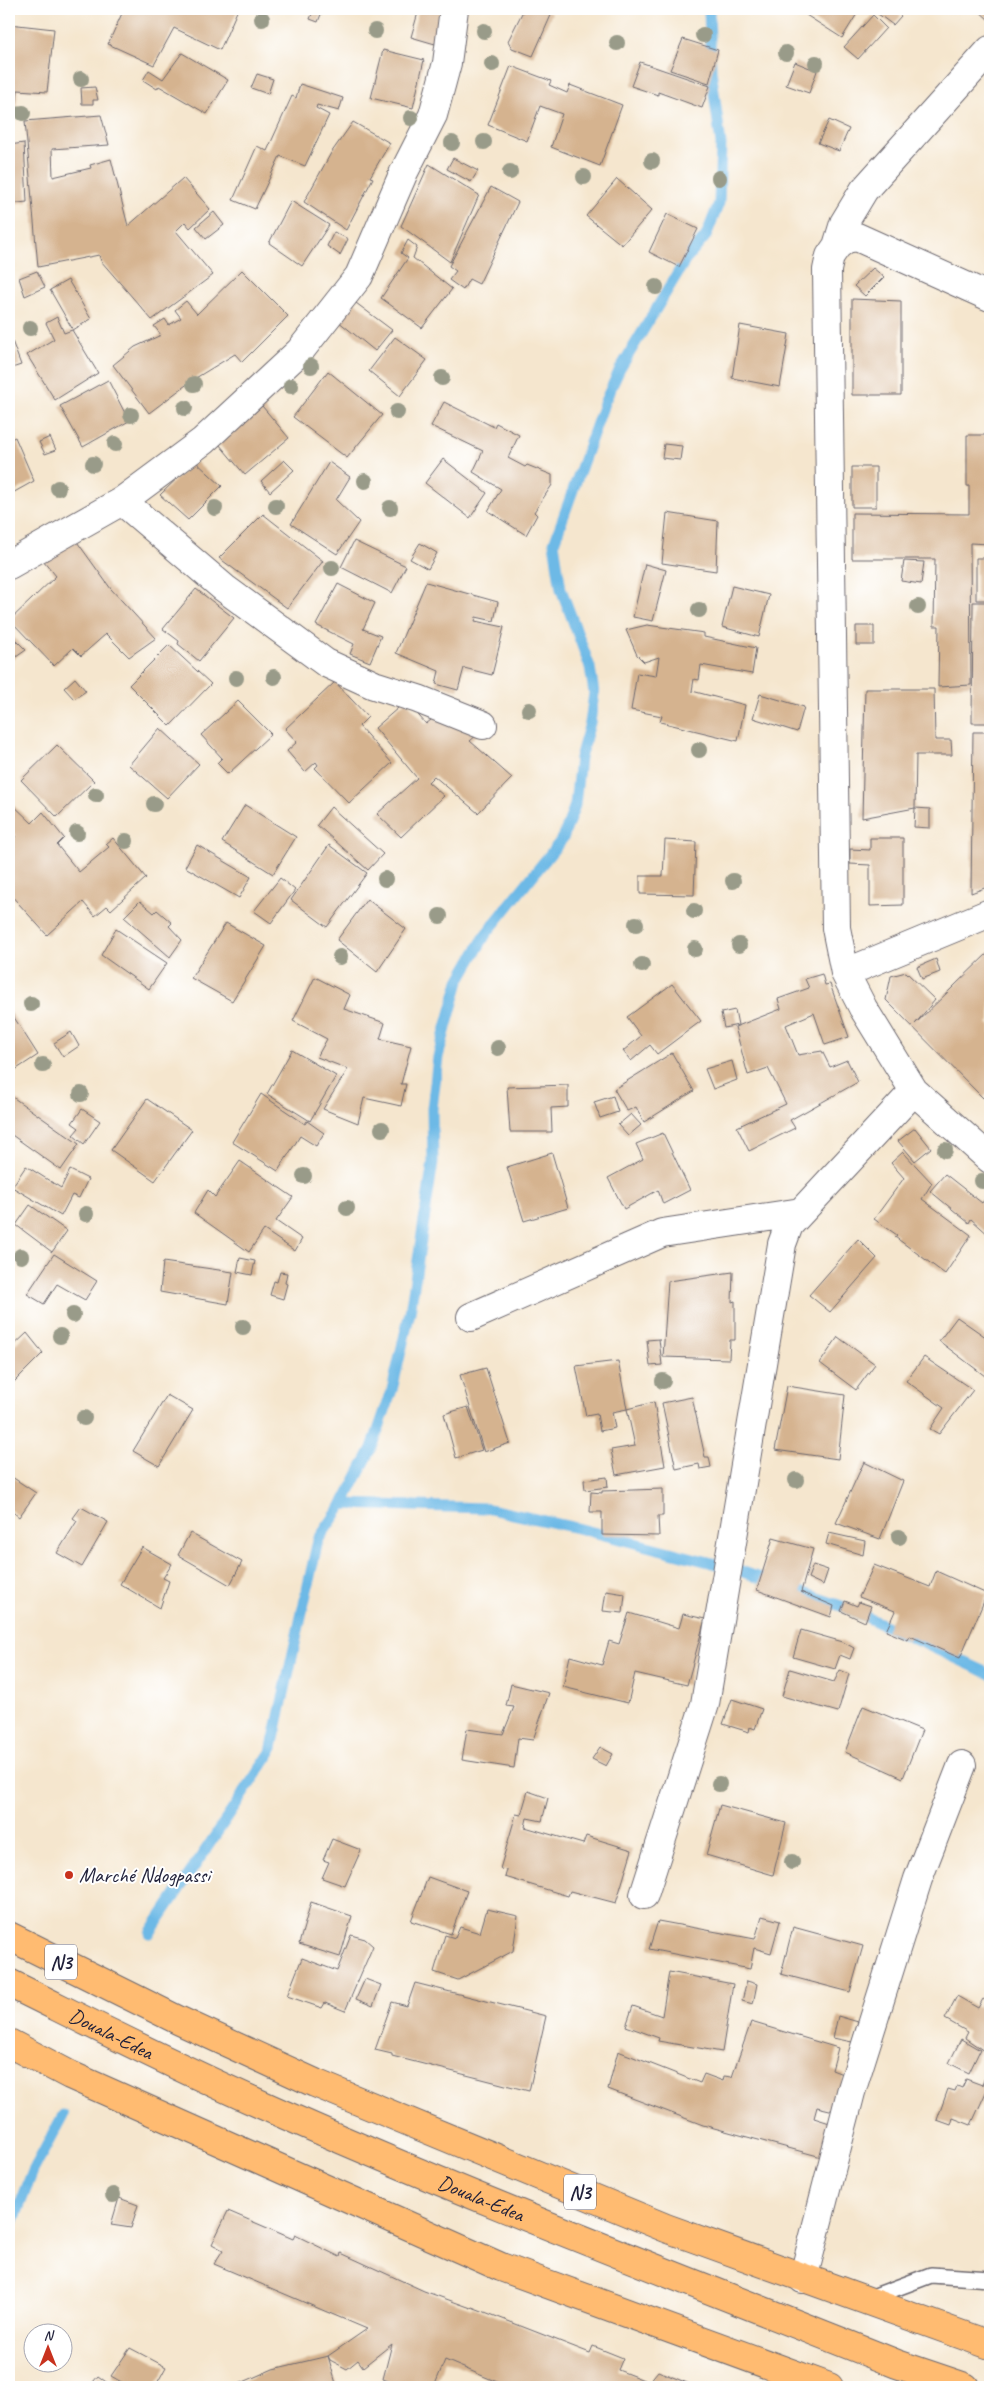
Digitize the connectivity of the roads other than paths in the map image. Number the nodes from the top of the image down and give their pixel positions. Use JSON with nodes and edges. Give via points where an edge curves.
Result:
{"nodes":[{"id":1,"x":454,"y":9,"type":"edge"},
{"id":2,"x":990,"y":50,"type":"edge"},
{"id":3,"x":837,"y":246,"type":"junction"},
{"id":4,"x":990,"y":297,"type":"edge"},
{"id":5,"x":122,"y":500,"type":"junction"},
{"id":6,"x":9,"y":565,"type":"edge"},
{"id":7,"x":484,"y":724,"type":"dead end"},
{"id":8,"x":990,"y":913,"type":"edge"},
{"id":9,"x":845,"y":973,"type":"junction"},
{"id":10,"x":914,"y":1091,"type":"junction"},
{"id":11,"x":990,"y":1159,"type":"edge"},
{"id":12,"x":801,"y":1212,"type":"junction"},
{"id":13,"x":471,"y":1316,"type":"dead end"},
{"id":14,"x":962,"y":1765,"type":"dead end"},
{"id":15,"x":644,"y":1895,"type":"dead end"},
{"id":16,"x":9,"y":1936,"type":"edge"},
{"id":17,"x":9,"y":1984,"type":"edge"},
{"id":18,"x":9,"y":2043,"type":"edge"},
{"id":19,"x":990,"y":2278,"type":"edge"},
{"id":20,"x":803,"y":2279,"type":"junction"},
{"id":21,"x":865,"y":2300,"type":"junction"},
{"id":22,"x":990,"y":2345,"type":"edge"},
{"id":23,"x":829,"y":2387,"type":"edge"},
{"id":24,"x":965,"y":2387,"type":"edge"}],
"edges":[{"from":1,"to":5,"type":"street","via":[[448,63],[433,115],[404,172],[359,276],[293,358],[203,441]]},
{"from":2,"to":3,"type":"street","via":[[864,190],[844,223]]},
{"from":3,"to":4,"type":"street","via":[[846,239],[857,237]]},
{"from":3,"to":9,"type":"street","via":[[830,256],[827,270],[836,928]]},
{"from":5,"to":6,"type":"street"},
{"from":5,"to":7,"type":"street","via":[[224,588],[326,663],[374,686]]},
{"from":8,"to":9,"type":"street"},
{"from":9,"to":10,"type":"street"},
{"from":10,"to":11,"type":"street"},
{"from":10,"to":12,"type":"street"},
{"from":12,"to":13,"type":"street","via":[[662,1233]]},
{"from":12,"to":15,"type":"street","via":[[789,1225],[782,1244],[705,1704]]},
{"from":14,"to":20,"type":"street","via":[[918,1879],[851,2092]]},
{"from":16,"to":20,"type":"main road","number":"N3","via":[[178,2020],[315,2083],[666,2228]]},
{"from":17,"to":24,"type":"main road","name":"Douala-Edea","number":"N3","via":[[209,2081],[486,2200],[897,2364]]},
{"from":18,"to":23,"type":"main road","via":[[87,2083],[501,2267]]},
{"from":19,"to":21,"type":"lane","via":[[931,2274]]},
{"from":20,"to":21,"type":"main road","number":"N3"},
{"from":21,"to":22,"type":"main road","number":"N3"}]}
